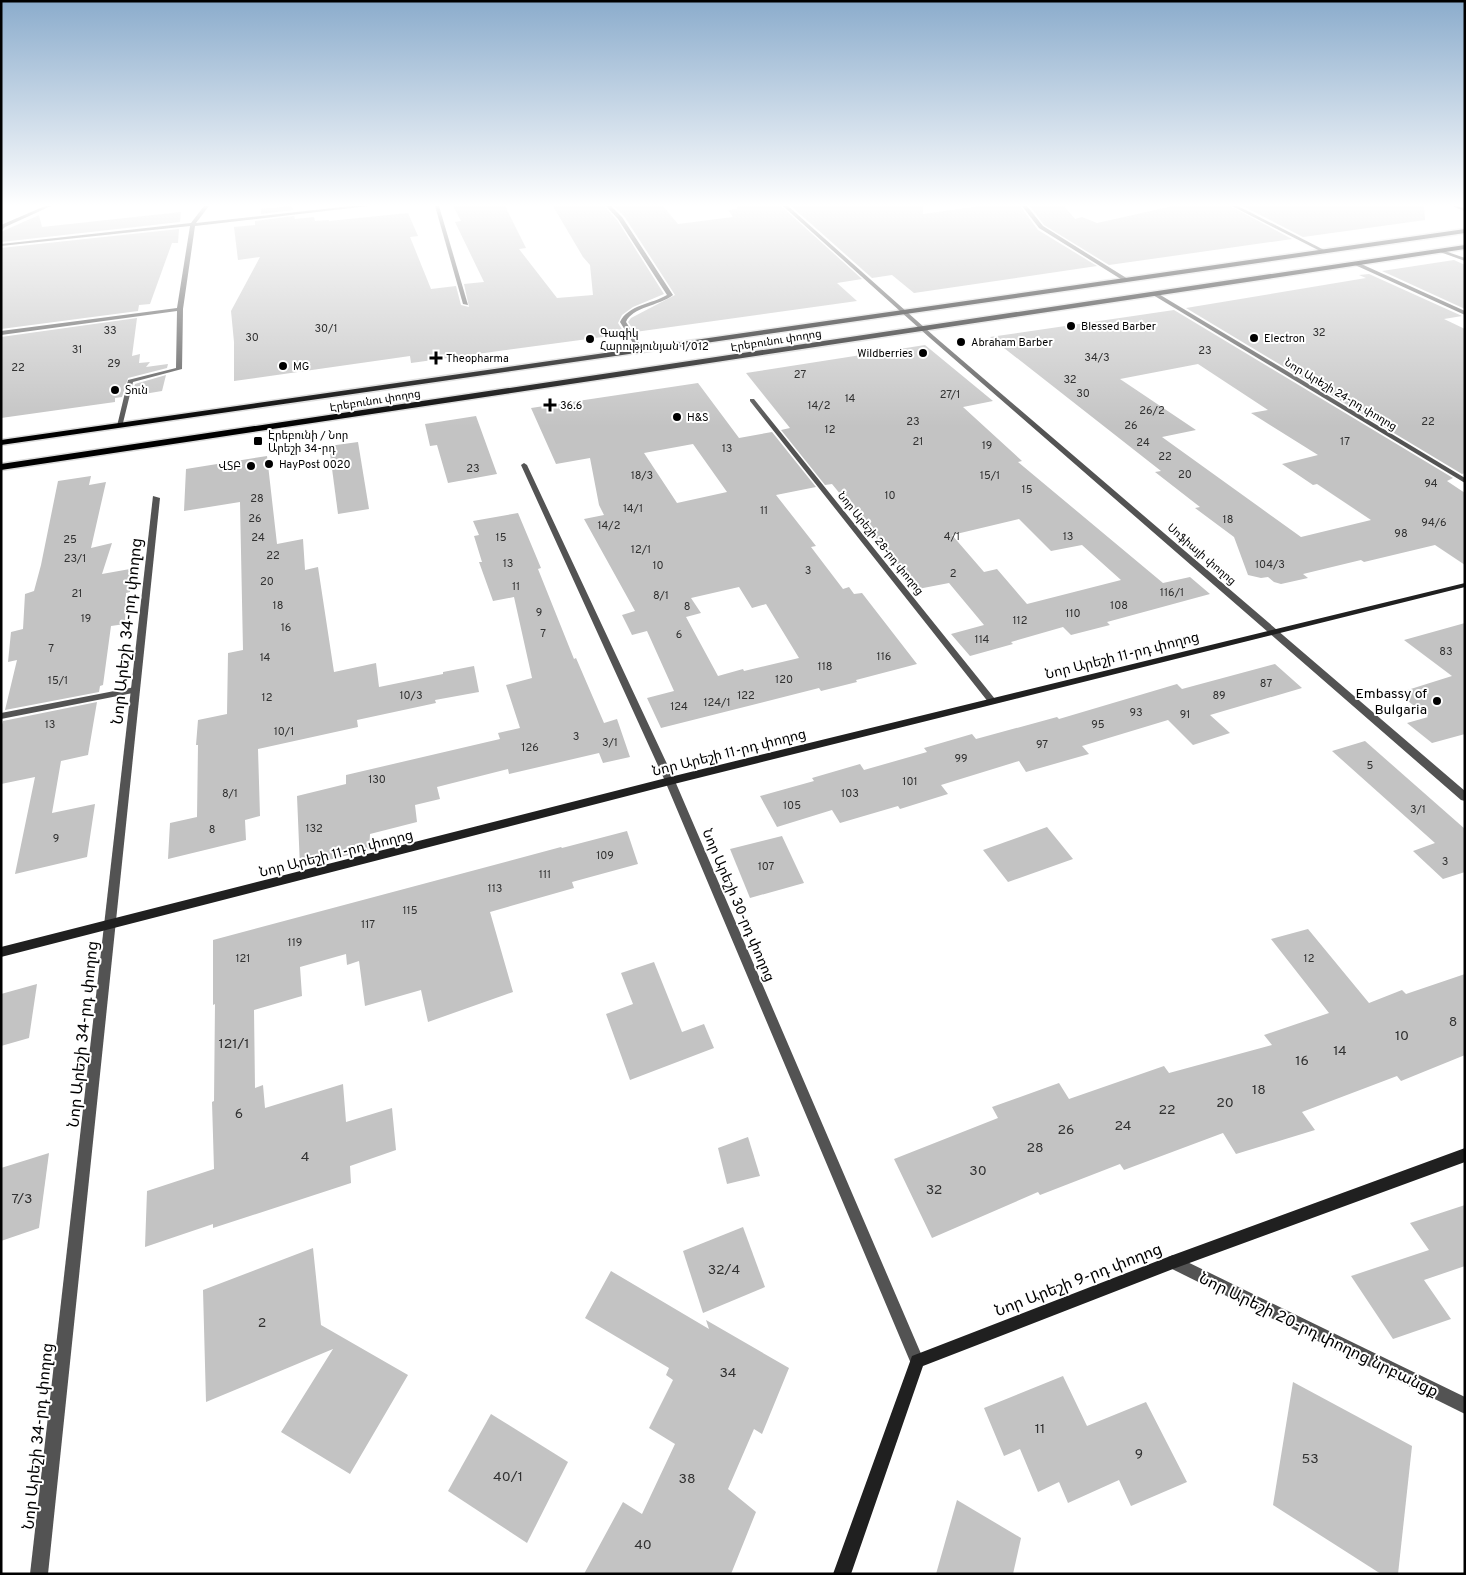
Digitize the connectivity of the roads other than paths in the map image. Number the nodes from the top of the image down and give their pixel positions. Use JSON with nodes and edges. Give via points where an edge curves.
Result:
{"nodes":[{"id":1,"x":185,"y":280,"type":"edge"},
{"id":2,"x":459,"y":280,"type":"edge"},
{"id":3,"x":659,"y":280,"type":"edge"},
{"id":4,"x":868,"y":280,"type":"edge"},
{"id":5,"x":1126,"y":280,"type":"joint"},
{"id":6,"x":1130,"y":280,"type":"edge"},
{"id":7,"x":1253,"y":280,"type":"edge"},
{"id":8,"x":1391,"y":280,"type":"edge"},
{"id":9,"x":1155,"y":294,"type":"junction"},
{"id":10,"x":466,"y":304,"type":"dead end"},
{"id":11,"x":180,"y":310,"type":"junction"},
{"id":12,"x":905,"y":312,"type":"junction"},
{"id":13,"x":1465,"y":313,"type":"edge"},
{"id":14,"x":923,"y":329,"type":"junction"},
{"id":15,"x":1,"y":333,"type":"edge"},
{"id":16,"x":641,"y":350,"type":"junction"},
{"id":17,"x":752,"y":400,"type":"dead end"},
{"id":18,"x":120,"y":426,"type":"junction"},
{"id":19,"x":1,"y":443,"type":"edge"},
{"id":20,"x":524,"y":465,"type":"dead end"},
{"id":21,"x":1,"y":467,"type":"edge"},
{"id":22,"x":1465,"y":481,"type":"edge"},
{"id":23,"x":156,"y":498,"type":"dead end"},
{"id":24,"x":1465,"y":585,"type":"edge"},
{"id":25,"x":1275,"y":633,"type":"junction"},
{"id":26,"x":136,"y":690,"type":"junction"},
{"id":27,"x":992,"y":701,"type":"junction"},
{"id":28,"x":1,"y":716,"type":"edge"},
{"id":29,"x":670,"y":781,"type":"junction"},
{"id":30,"x":1465,"y":798,"type":"edge"},
{"id":31,"x":110,"y":925,"type":"junction"},
{"id":32,"x":1,"y":952,"type":"edge"},
{"id":33,"x":1465,"y":1155,"type":"edge"},
{"id":34,"x":1172,"y":1262,"type":"junction"},
{"id":35,"x":917,"y":1361,"type":"junction"},
{"id":36,"x":1465,"y":1406,"type":"edge"},
{"id":37,"x":39,"y":1574,"type":"edge"},
{"id":38,"x":842,"y":1574,"type":"edge"}],
"edges":[{"from":1,"to":11,"type":"street"},
{"from":2,"to":10,"type":"street"},
{"from":3,"to":16,"type":"street","via":[[670,296],[632,311],[623,322]]},
{"from":4,"to":12,"type":"street"},
{"from":5,"to":6,"type":"main road","name":"Էրեբունու փողոց"},
{"from":5,"to":12,"type":"main road","name":"Էրեբունու փողոց"},
{"from":7,"to":9,"type":"main road","name":"Էրեբունու փողոց"},
{"from":8,"to":13,"type":"street"},
{"from":9,"to":14,"type":"main road","name":"Էրեբունու փողոց"},
{"from":9,"to":22,"type":"street","name":"Նոր Արեշի 24-րդ փողոց"},
{"from":11,"to":15,"type":"street"},
{"from":11,"to":18,"type":"street","via":[[179,370],[130,382]]},
{"from":12,"to":14,"type":"street","name":"Սոֆիայի փողոց"},
{"from":12,"to":16,"type":"main road","name":"Էրեբունու փողոց"},
{"from":14,"to":21,"type":"main road","name":"Էրեբունու փողոց"},
{"from":14,"to":25,"type":"street","name":"Սոֆիայի փողոց"},
{"from":16,"to":18,"type":"main road","name":"Էրեբունու փողոց"},
{"from":17,"to":27,"type":"street","name":"Նոր Արեշի 28-րդ փողոց"},
{"from":18,"to":19,"type":"main road","name":"Էրեբունու փողոց"},
{"from":20,"to":29,"type":"street","name":"Նոր Արեշի 30-րդ փողոց"},
{"from":23,"to":26,"type":"street","name":"Նոր Արեշի 34-րդ փողոց"},
{"from":24,"to":25,"type":"street","name":"Նոր Արեշի 11-րդ փողոց"},
{"from":25,"to":27,"type":"street","name":"Նոր Արեշի 11-րդ փողոց"},
{"from":25,"to":30,"type":"street","name":"Սոֆիայի փողոց"},
{"from":26,"to":28,"type":"street"},
{"from":26,"to":31,"type":"street","name":"Նոր Արեշի 34-րդ փողոց"},
{"from":27,"to":29,"type":"street","name":"Նոր Արեշի 11-րդ փողոց"},
{"from":29,"to":31,"type":"street","name":"Նոր Արեշի 11-րդ փողոց"},
{"from":29,"to":35,"type":"street","name":"Նոր Արեշի 30-րդ փողոց"},
{"from":31,"to":32,"type":"street","name":"Նոր Արեշի 11-րդ փողոց"},
{"from":31,"to":37,"type":"street","name":"Նոր Արեշի 34-րդ փողոց"},
{"from":33,"to":34,"type":"street","name":"Նոր Արեշի 9-րդ փողոց"},
{"from":34,"to":35,"type":"street","name":"Նոր Արեշի 9-րդ փողոց"},
{"from":34,"to":36,"type":"street","name":"Նոր Արեշի 20-րդ փողոց նրբանցք"},
{"from":35,"to":38,"type":"street"}]}
